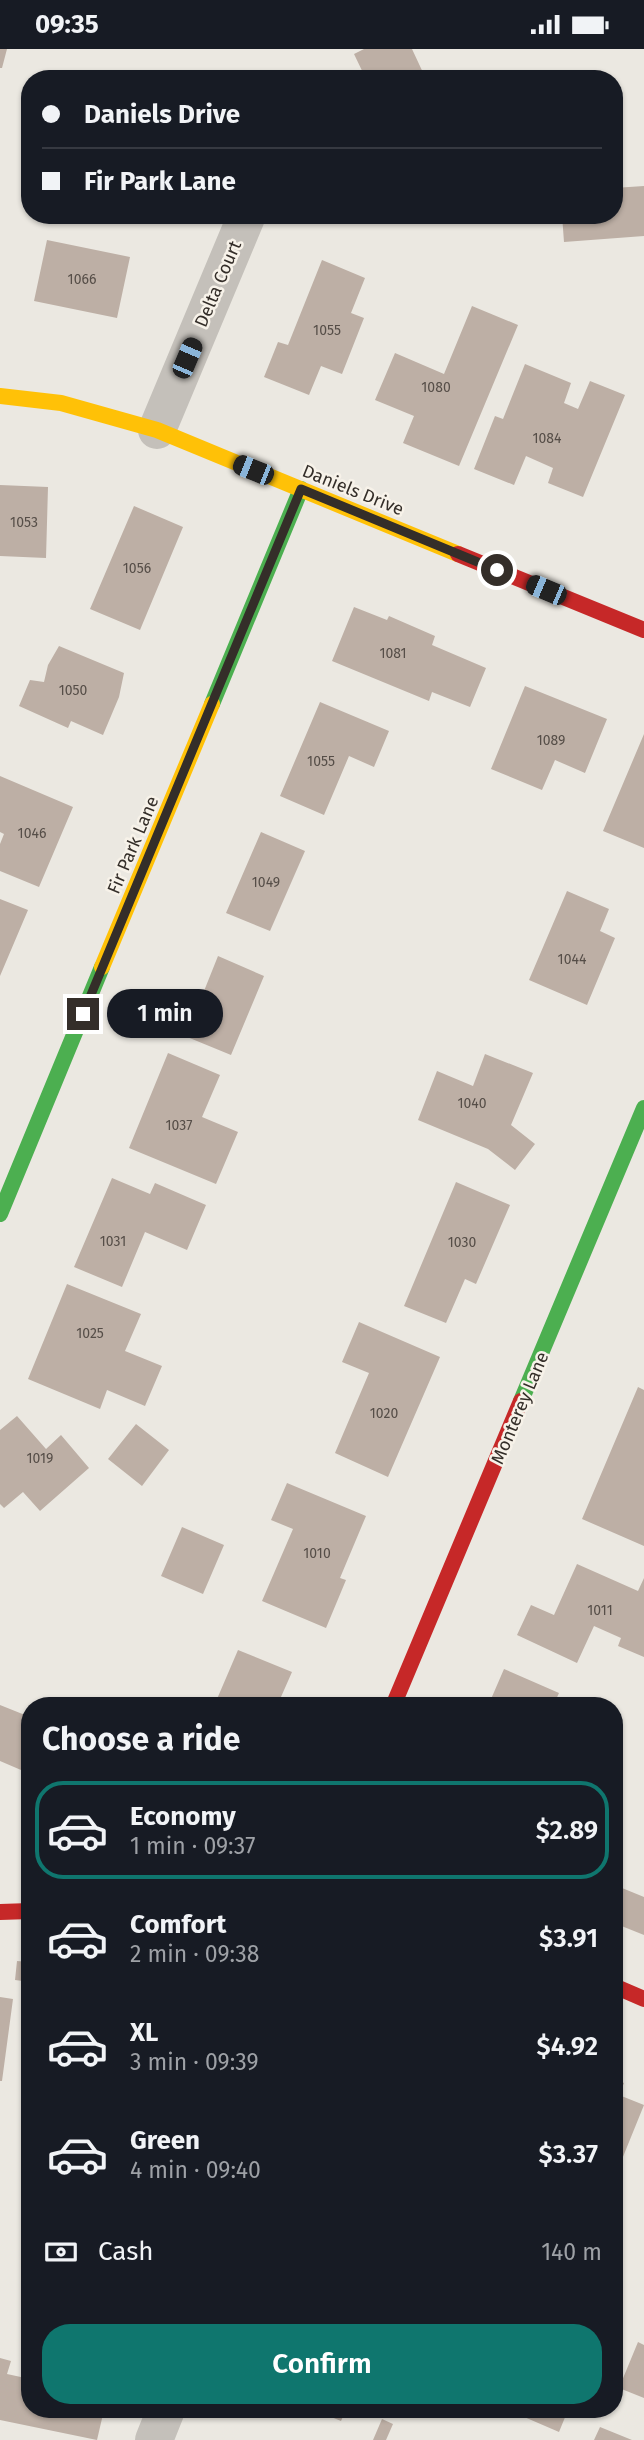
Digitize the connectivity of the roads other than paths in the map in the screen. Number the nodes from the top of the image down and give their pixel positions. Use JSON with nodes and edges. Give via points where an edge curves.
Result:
{"nodes":[{"id":1,"x":243,"y":224,"type":"edge"},
{"id":2,"x":0,"y":396,"type":"edge"},
{"id":3,"x":157,"y":430,"type":"junction"},
{"id":4,"x":301,"y":489,"type":"junction"},
{"id":5,"x":644,"y":630,"type":"edge"},
{"id":6,"x":644,"y":1108,"type":"edge"},
{"id":7,"x":0,"y":1215,"type":"edge"},
{"id":8,"x":397,"y":1697,"type":"edge"},
{"id":9,"x":0,"y":1912,"type":"edge"},
{"id":10,"x":21,"y":1912,"type":"edge"},
{"id":11,"x":623,"y":1990,"type":"edge"},
{"id":12,"x":644,"y":1999,"type":"edge"},
{"id":13,"x":163,"y":2418,"type":"edge"},
{"id":14,"x":154,"y":2440,"type":"edge"}],
"edges":[{"from":1,"to":3,"type":"street","name":"Delta Court"},
{"from":2,"to":3,"type":"street","name":"Daniels Drive","via":[[74,406]]},
{"from":3,"to":4,"type":"street","name":"Daniels Drive"},
{"from":4,"to":5,"type":"street","name":"Daniels Drive"},
{"from":4,"to":7,"type":"street","name":"Fir Park Lane"},
{"from":6,"to":8,"type":"street","name":"Monterey Lane"},
{"from":9,"to":10,"type":"street"},
{"from":11,"to":12,"type":"street"},
{"from":13,"to":14,"type":"street"}]}
